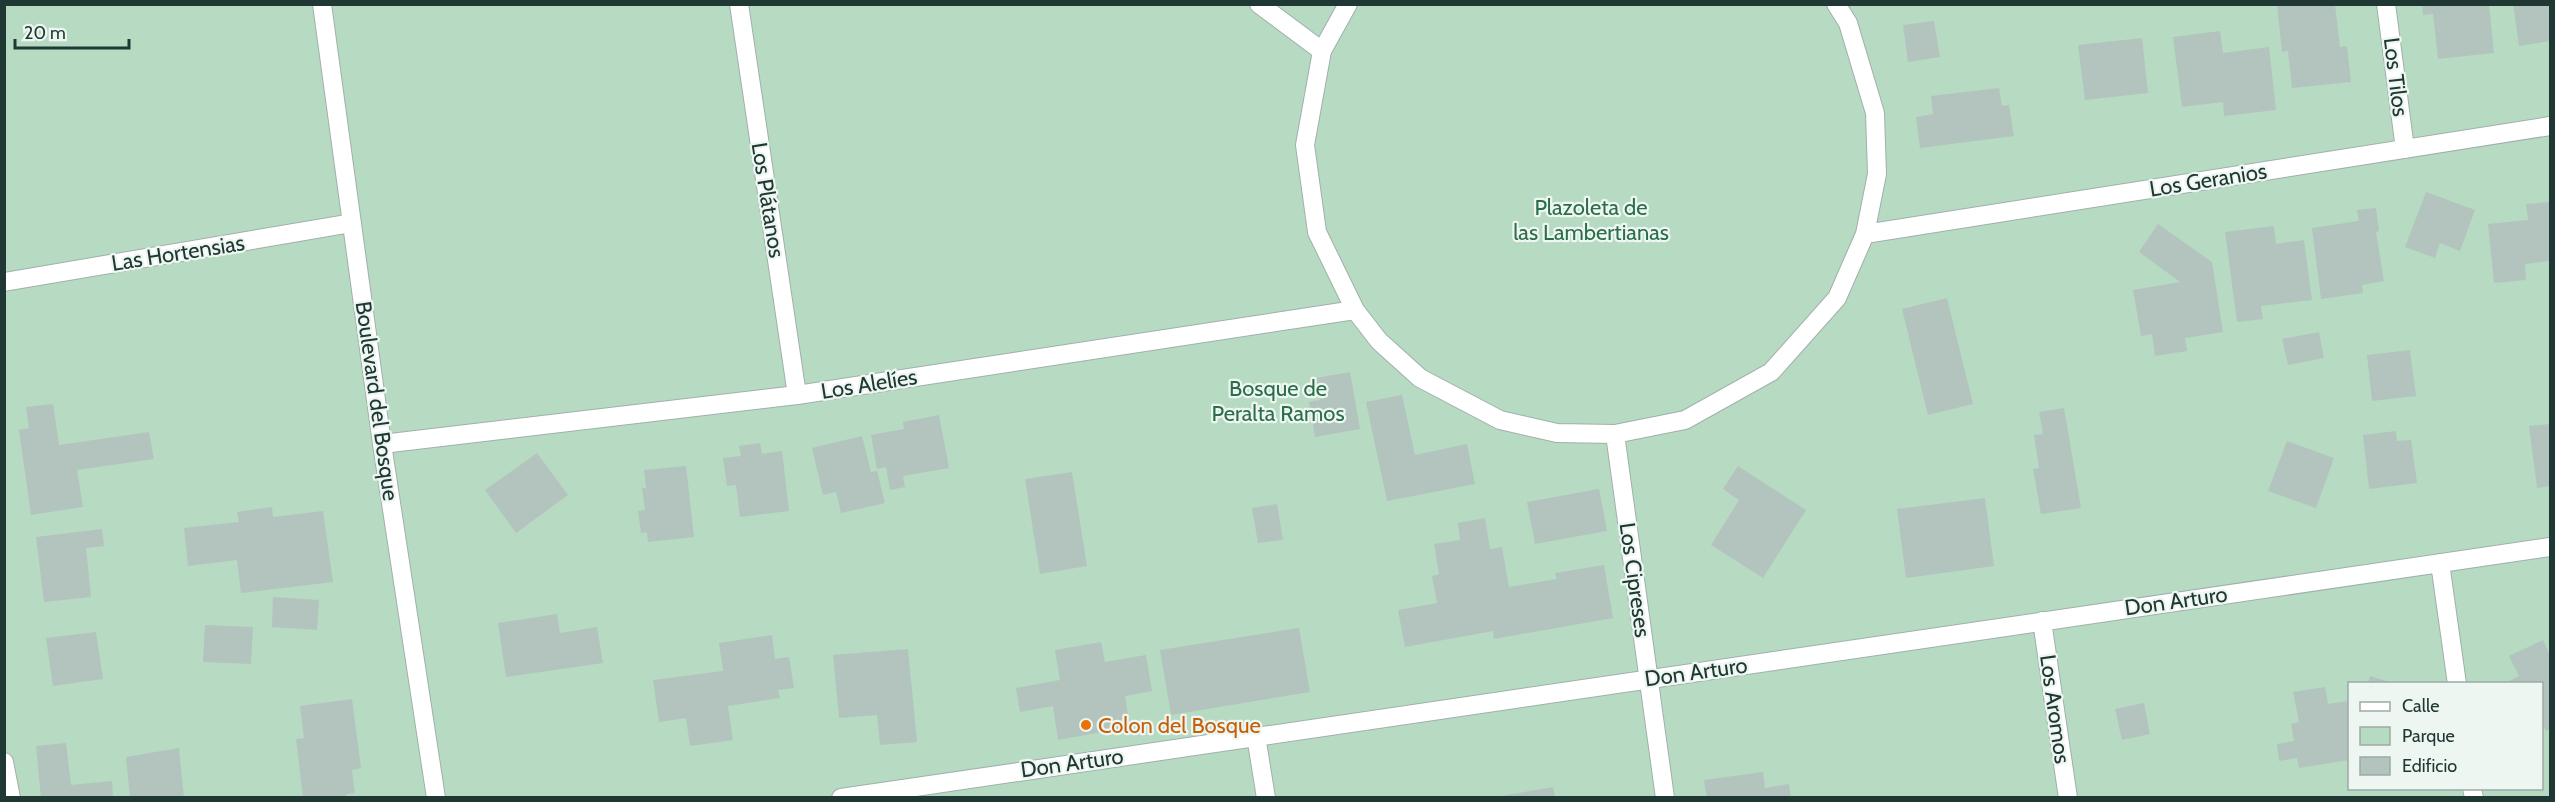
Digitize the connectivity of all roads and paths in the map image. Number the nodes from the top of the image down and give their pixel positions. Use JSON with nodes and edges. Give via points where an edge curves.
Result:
{"nodes":[{"id":1,"x":322,"y":4,"type":"edge"},
{"id":2,"x":739,"y":4,"type":"edge"},
{"id":3,"x":1259,"y":4,"type":"edge"},
{"id":4,"x":1348,"y":4,"type":"edge"},
{"id":5,"x":1836,"y":4,"type":"edge"},
{"id":6,"x":2386,"y":4,"type":"edge"},
{"id":7,"x":1322,"y":51,"type":"junction"},
{"id":8,"x":2550,"y":126,"type":"edge"},
{"id":9,"x":2405,"y":149,"type":"junction"},
{"id":10,"x":352,"y":224,"type":"junction"},
{"id":11,"x":1865,"y":234,"type":"junction"},
{"id":12,"x":4,"y":282,"type":"edge"},
{"id":13,"x":1355,"y":310,"type":"junction"},
{"id":14,"x":797,"y":395,"type":"junction"},
{"id":15,"x":1615,"y":434,"type":"junction"},
{"id":16,"x":382,"y":444,"type":"junction"},
{"id":17,"x":2550,"y":547,"type":"edge"},
{"id":18,"x":2440,"y":563,"type":"junction"},
{"id":19,"x":2042,"y":621,"type":"junction"},
{"id":20,"x":1648,"y":679,"type":"junction"},
{"id":21,"x":2457,"y":682,"type":"edge"},
{"id":22,"x":1256,"y":736,"type":"junction"},
{"id":23,"x":4,"y":762,"type":"edge"},
{"id":24,"x":852,"y":797,"type":"edge"},
{"id":25,"x":11,"y":798,"type":"edge"},
{"id":26,"x":436,"y":798,"type":"edge"},
{"id":27,"x":1266,"y":798,"type":"edge"},
{"id":28,"x":1665,"y":798,"type":"edge"},
{"id":29,"x":2068,"y":798,"type":"edge"}],
"edges":[{"from":1,"to":10,"type":"street","name":"Boulevard del Bosque"},
{"from":2,"to":14,"type":"street","name":"Los Plátanos"},
{"from":3,"to":7,"type":"street"},
{"from":4,"to":7,"type":"street"},
{"from":5,"to":11,"type":"street","via":[[1848,23],[1875,113],[1877,174]]},
{"from":6,"to":9,"type":"street","name":"Los Tilos"},
{"from":7,"to":13,"type":"street","via":[[1305,145],[1317,232]]},
{"from":8,"to":9,"type":"street","name":"Los Geranios"},
{"from":9,"to":11,"type":"street","name":"Los Geranios"},
{"from":10,"to":12,"type":"street","name":"Las Hortensias"},
{"from":10,"to":16,"type":"street","name":"Boulevard del Bosque"},
{"from":11,"to":15,"type":"street","via":[[1837,298],[1771,372],[1685,420]]},
{"from":13,"to":14,"type":"street","name":"Los Alelíes"},
{"from":13,"to":15,"type":"street","via":[[1379,341],[1420,378],[1500,420],[1557,433]]},
{"from":14,"to":16,"type":"street","name":"Los Alelíes"},
{"from":15,"to":20,"type":"street","name":"Los Cipreses"},
{"from":16,"to":26,"type":"street","name":"Boulevard del Bosque"},
{"from":17,"to":18,"type":"street","name":"Don Arturo"},
{"from":18,"to":19,"type":"street","name":"Don Arturo"},
{"from":18,"to":21,"type":"street"},
{"from":19,"to":20,"type":"street","name":"Don Arturo"},
{"from":19,"to":29,"type":"street","name":"Los Aromos"},
{"from":20,"to":22,"type":"street","name":"Don Arturo"},
{"from":20,"to":28,"type":"street","name":"Los Cipreses"},
{"from":22,"to":24,"type":"street","name":"Don Arturo"},
{"from":22,"to":27,"type":"street"},
{"from":23,"to":25,"type":"street"}]}
